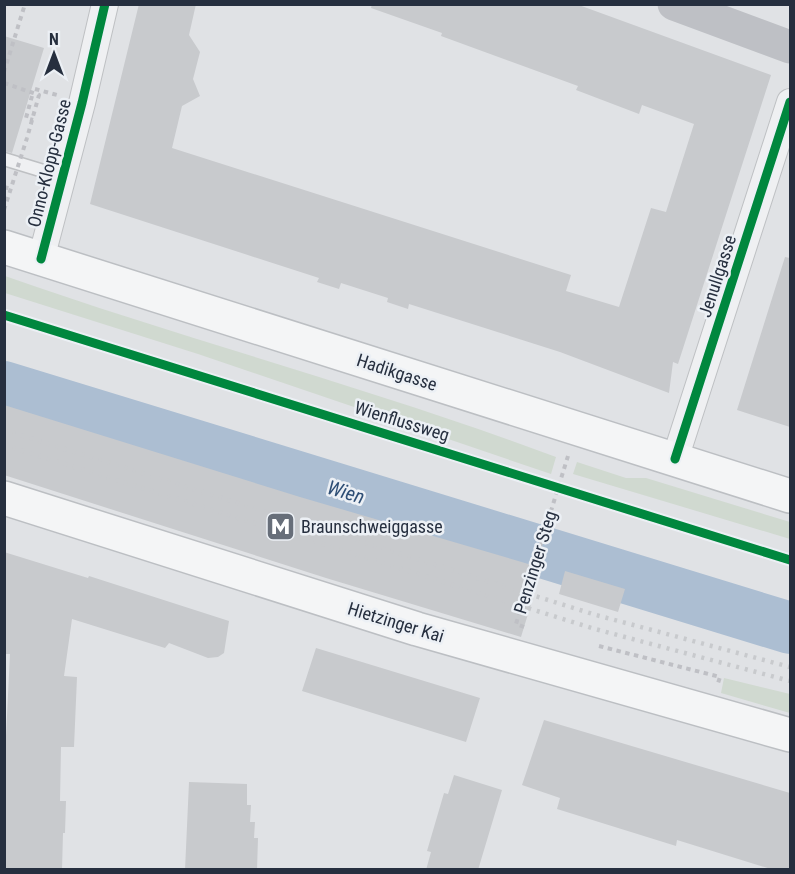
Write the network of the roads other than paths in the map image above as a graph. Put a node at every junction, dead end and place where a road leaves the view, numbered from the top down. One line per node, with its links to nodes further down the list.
1 (105, 4): 6 (street, Onno-Klopp-Gasse)
2 (674, 4): 3 (street)
3 (790, 47)
4 (790, 102): 9 (street, Jenullgasse)
5 (4, 159): 6 (lane)
6 (63, 177): 8 (street, Onno-Klopp-Gasse)
7 (4, 247): 8 (main road, Hadikgasse)
8 (41, 259): 9 (main road, Hadikgasse)
9 (675, 459): 10 (main road, Hadikgasse)
10 (790, 496)
11 (4, 498): 12 (main road, Hietzinger Kai)
12 (790, 735)

